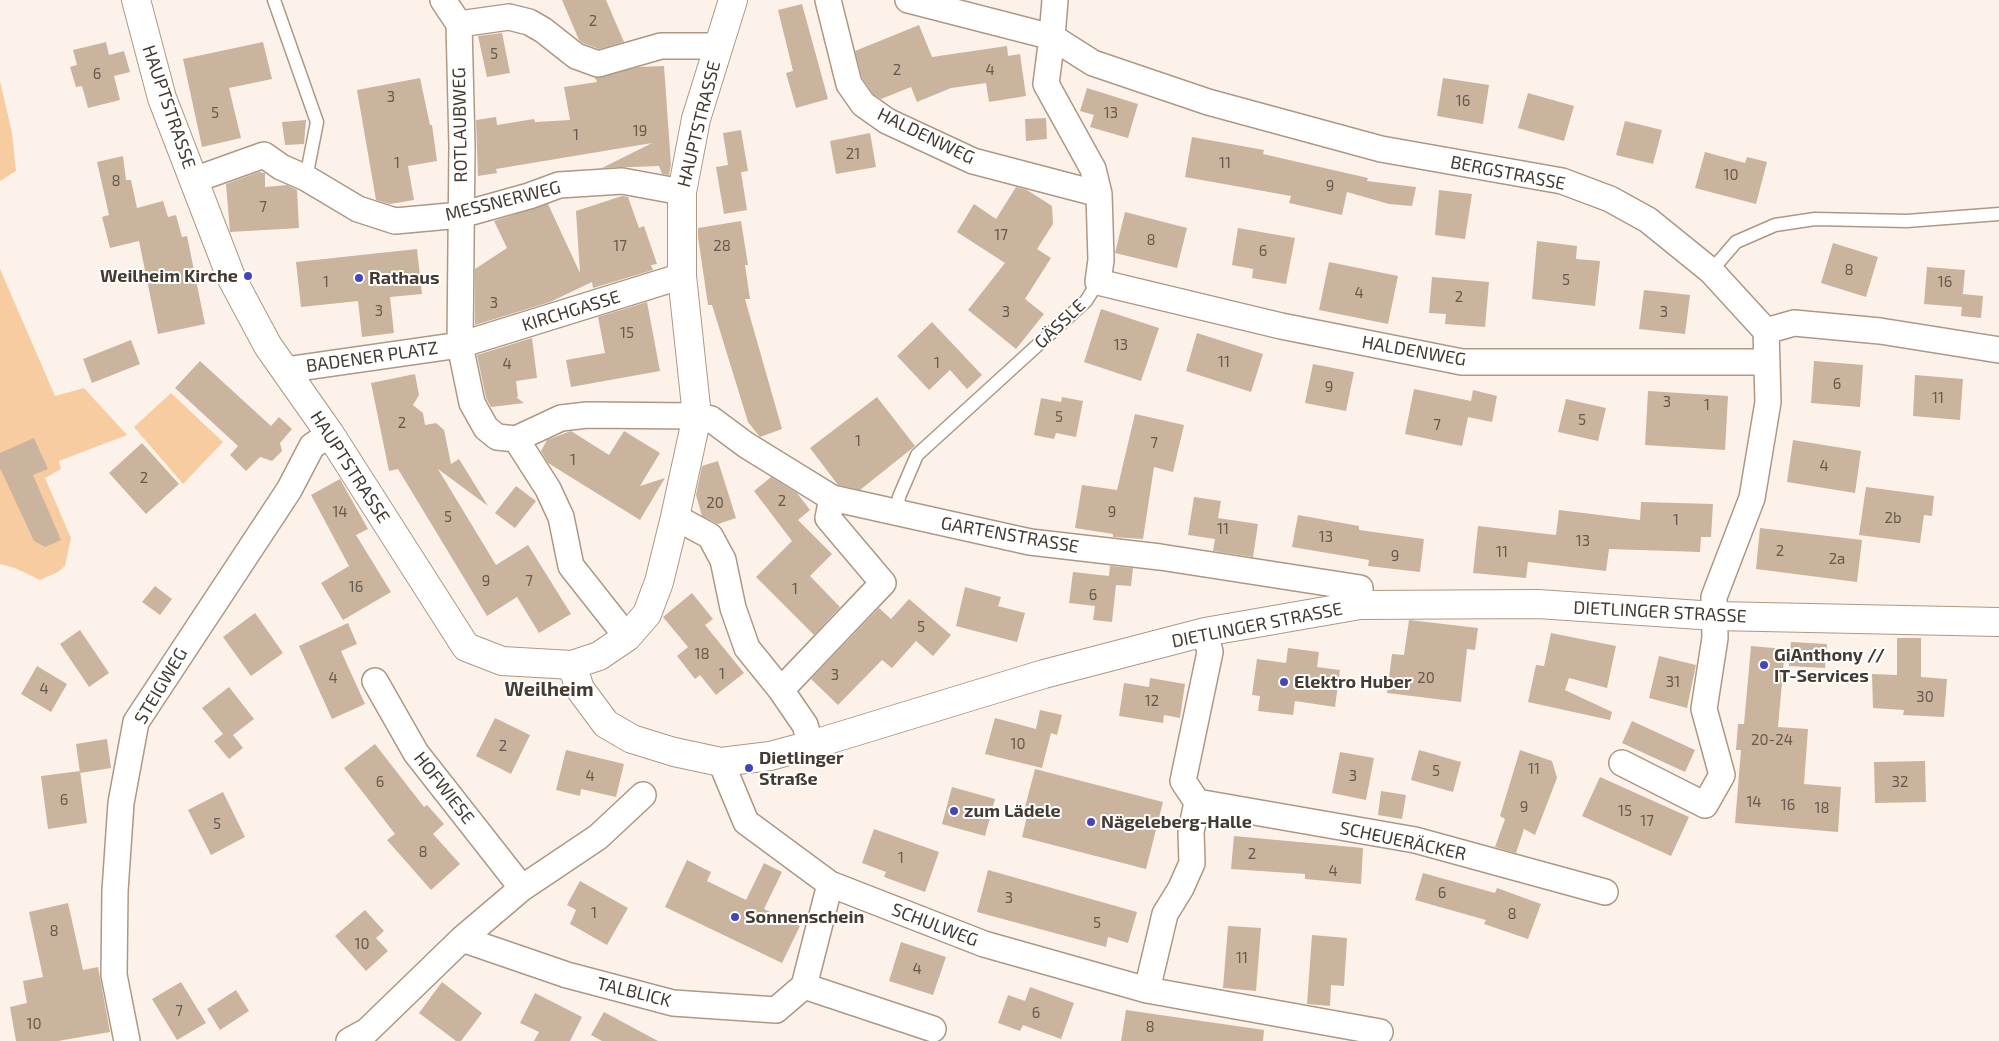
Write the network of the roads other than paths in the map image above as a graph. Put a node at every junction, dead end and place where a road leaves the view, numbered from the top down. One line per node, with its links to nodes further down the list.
1 (136, 0): 12 (street, HAUPTSTRASSE)
2 (274, 0): 11 (lane)
3 (443, 0): 8 (street)
4 (733, 0): 10 (street, HAUPTSTRASSE)
5 (828, 0): 14 (street, HALDENWEG)
6 (908, 0): 9 (street, BERGSTRASSE)
7 (1055, 0): 9 (street)
8 (459, 24): 10 (street); 15 (street, ROTLAUBWEG)
9 (1052, 37): 14 (street, GÄSSLE); 17 (street, BERGSTRASSE)
10 (718, 46): 13 (street, HAUPTSTRASSE)
11 (306, 178): 12 (street, MESSNERWEG); 15 (street, MESSNERWEG)
12 (194, 180): 24 (street, HAUPTSTRASSE)
13 (682, 192): 15 (street, MESSNERWEG); 18 (street, HAUPTSTRASSE)
14 (1099, 194): 19 (street, GÄSSLE)
15 (462, 214): 21 (street, ROTLAUBWEG)
16 (1999, 214): 17 (lane)
17 (1711, 271): 20 (street, BERGSTRASSE)
18 (682, 276): 21 (street, KIRCHGASSE); 25 (street, HAUPTSTRASSE)
19 (1098, 282): 23 (street, HALDENWEG); 29 (lane, GÄSSLE)
20 (1766, 331): 22 (street); 23 (street)
21 (460, 345): 24 (street, BADENER PLATZ); 27 (street, ROTLAUBWEG)
22 (1999, 350)
23 (1767, 362): 32 (street)
24 (285, 370): 26 (street, HAUPTSTRASSE)
25 (697, 416): 27 (street); 28 (street, GARTENSTRASSE); 30 (street, HAUPTSTRASSE)
26 (330, 434): 36 (street, HAUPTSTRASSE); 52 (street, STEIGWEG)
27 (516, 438): 35 (street)
28 (832, 498): 29 (street, GARTENSTRASSE); 38 (street)
29 (897, 513): 31 (street, GARTENSTRASSE)
30 (675, 517): 35 (street, HAUPTSTRASSE); 38 (street)
31 (1360, 605): 32 (street, DIETLINGER STRASSE); 34 (street, DIETLINGER STRASSE)
32 (1715, 616): 33 (street, DIETLINGER STRASSE); 41 (street)
33 (1999, 622)
34 (1205, 632): 39 (street, DIETLINGER STRASSE); 43 (street)
35 (627, 637): 36 (street, HAUPTSTRASSE)
36 (572, 665): 40 (street, DIETLINGER STRASSE)
37 (375, 681): 45 (street, HOFWIESE)
38 (781, 690): 39 (street)
39 (811, 745): 40 (street, DIETLINGER STRASSE)
40 (721, 762): 44 (street, SCHULWEG)
41 (1622, 763)
42 (643, 795): 45 (street)
43 (1198, 802): 46 (street, SCHEUERÄCKER); 49 (street)
44 (830, 884): 48 (street); 49 (street, SCHULWEG)
45 (522, 888): 47 (street)
46 (1605, 892)
47 (462, 938): 48 (street, TALBLICK); 53 (street)
48 (804, 986): 50 (street)
49 (1147, 990): 51 (street, SCHULWEG)
50 (933, 1029)
51 (1380, 1032)
52 (127, 1041)
53 (349, 1041)

